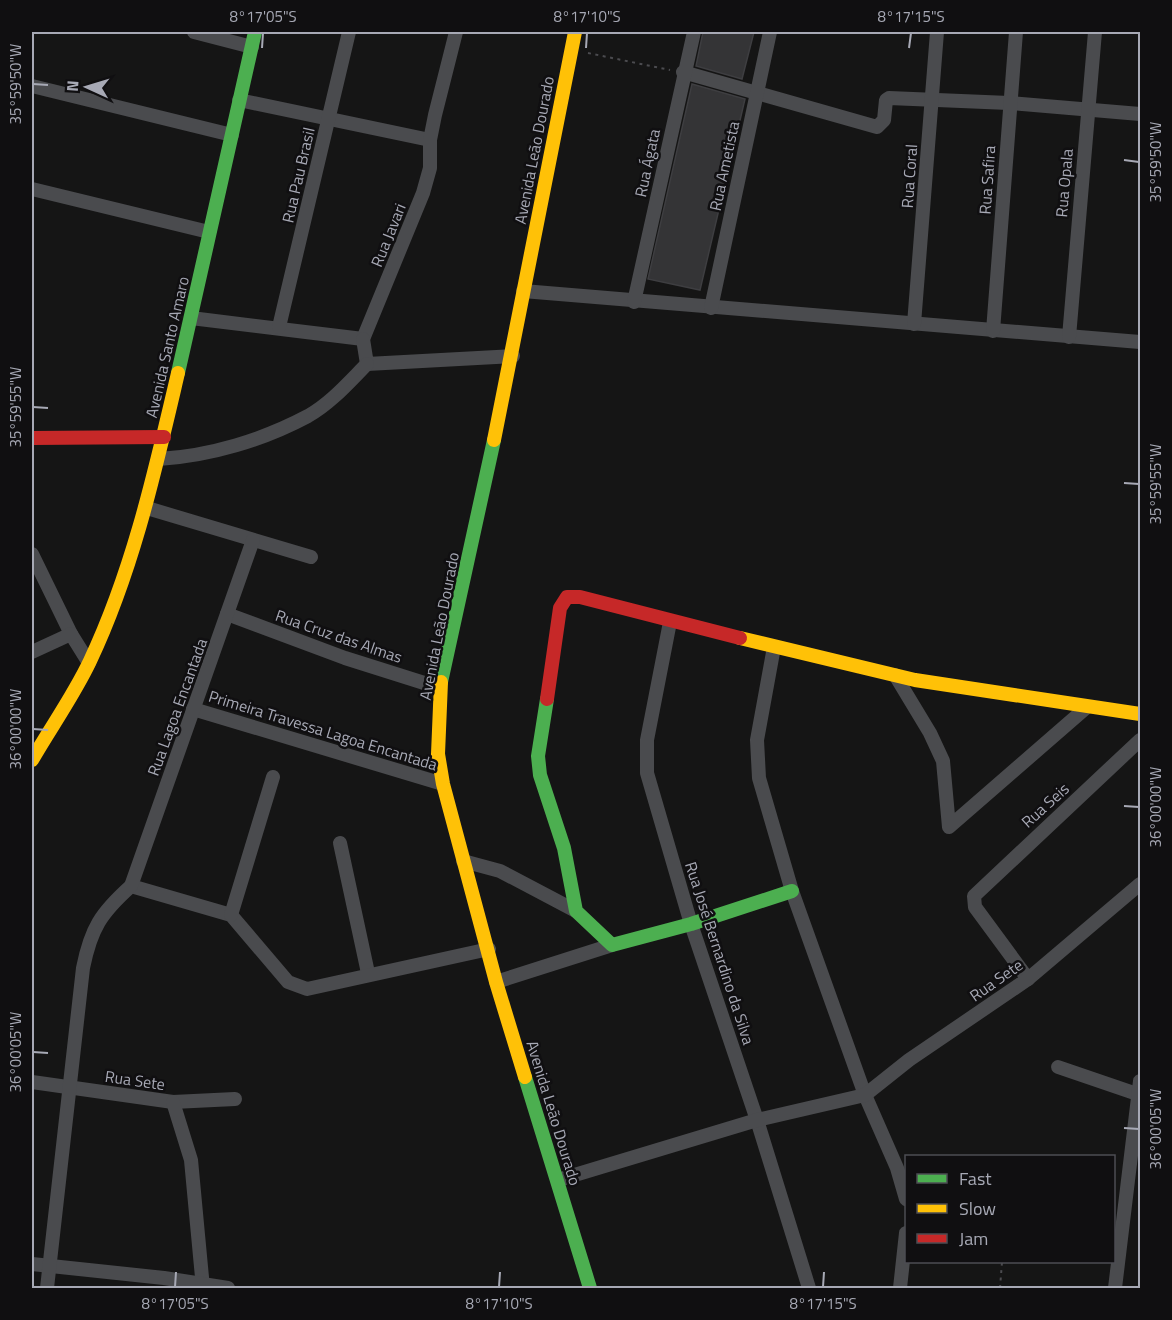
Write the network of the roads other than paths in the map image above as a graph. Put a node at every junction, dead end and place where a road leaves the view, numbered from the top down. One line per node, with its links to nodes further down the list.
1 (194, 32): 11 (street)
2 (255, 32): 11 (street, Avenida Santo Amaro)
3 (349, 32): 20 (street, Rua Pau Brasil)
4 (456, 32): 22 (street, Rua Javari)
5 (574, 32): 25 (street, Avenida Leão Dourado)
6 (693, 32): 12 (street, Rua Ágata)
7 (770, 32): 14 (street, Rua Ametista)
8 (937, 32): 16 (street, Rua Coral)
9 (1016, 32): 17 (street, Rua Safira)
10 (1095, 32): 18 (street, Rua Opala)
11 (252, 47): 15 (street, Avenida Santo Amaro)
12 (682, 72): 14 (street); 26 (street, Rua Ágata)
13 (32, 86): 21 (street)
14 (756, 92): 16 (street); 27 (street, Rua Ametista)
15 (239, 100): 20 (street); 21 (street, Avenida Santo Amaro)
16 (932, 100): 17 (street); 29 (street, Rua Coral)
17 (1009, 103): 18 (street); 31 (street, Rua Safira)
18 (1087, 109): 19 (street); 32 (street, Rua Opala)
19 (1140, 114)
20 (328, 120): 22 (street); 30 (street, Rua Pau Brasil)
21 (232, 135): 24 (street, Avenida Santo Amaro)
22 (430, 140): 33 (street, Rua Javari)
23 (32, 189): 24 (street)
24 (209, 232): 28 (street, Avenida Santo Amaro)
25 (523, 291): 26 (street); 35 (street, Avenida Leão Dourado)
26 (634, 302): 27 (street)
27 (711, 308): 29 (street)
28 (191, 318): 30 (street); 37 (street, Avenida Santo Amaro)
29 (914, 324): 31 (street)
30 (279, 327): 33 (street)
31 (993, 331): 32 (street)
32 (1069, 337): 34 (street)
33 (363, 339): 36 (street)
34 (1140, 342)
35 (513, 356): 36 (street); 51 (street, Avenida Leão Dourado)
36 (367, 364): 39 (street)
37 (164, 436): 38 (street); 39 (street, Avenida Santo Amaro)
38 (32, 438)
39 (159, 459): 40 (street, Avenida Santo Amaro)
40 (147, 508): 41 (street); 49 (street, Avenida Santo Amaro)
41 (253, 540): 43 (street); 44 (street, Rua Lagoa Encantada)
42 (32, 554): 46 (street)
43 (310, 557)
44 (227, 615): 51 (street, Rua Cruz das Almas); 53 (street, Rua Lagoa Encantada)
45 (670, 622): 47 (street); 64 (street); 66 (street, Rua José Bernardino da Silva)
46 (71, 633): 48 (street); 49 (street)
47 (774, 647): 50 (street); 63 (street)
48 (32, 652)
49 (89, 663): 56 (street, Avenida Santo Amaro)
50 (895, 675): 52 (street); 52 (street)
51 (440, 688): 58 (street, Avenida Leão Dourado)
52 (1088, 707): 54 (street)
53 (193, 709): 58 (street, Primeira Travessa Lagoa Encantada); 62 (street, Rua Lagoa Encantada)
54 (1140, 714)
55 (1140, 740): 70 (street, Rua Seis)
56 (32, 760)
57 (273, 777): 65 (street)
58 (442, 783): 60 (street, Avenida Leão Dourado)
59 (340, 843): 69 (street)
60 (463, 861): 64 (street); 68 (street, Avenida Leão Dourado)
61 (1140, 884): 70 (street, Rua Sete)
62 (131, 886): 65 (street); 74 (street)
63 (792, 891): 66 (street); 76 (street)
64 (576, 911): 67 (street)
65 (231, 915): 69 (street)
66 (691, 924): 67 (street); 79 (street, Rua José Bernardino da Silva)
67 (612, 945): 71 (street)
68 (489, 949): 69 (street); 71 (street, Avenida Leão Dourado)
69 (368, 973)
70 (1028, 979): 76 (street, Rua Sete)
71 (496, 982): 80 (street, Avenida Leão Dourado)
72 (1058, 1067): 75 (street)
73 (32, 1082): 74 (street, Rua Sete)
74 (71, 1087): 78 (street, Rua Sete); 84 (street)
75 (1140, 1090): 91 (street)
76 (865, 1095): 79 (street); 81 (street)
77 (235, 1099): 78 (street, Rua Sete)
78 (173, 1102): 85 (street)
79 (757, 1120): 80 (street); 89 (street, Rua José Bernardino da Silva)
80 (558, 1180): 88 (street, Avenida Leão Dourado)
81 (905, 1195)
82 (905, 1242): 90 (street)
83 (32, 1264): 84 (street)
84 (47, 1267): 85 (street); 86 (street)
85 (203, 1287): 87 (street)
86 (47, 1288)
87 (228, 1288)
88 (590, 1288)
89 (809, 1288)
90 (900, 1288)
91 (1114, 1288)

